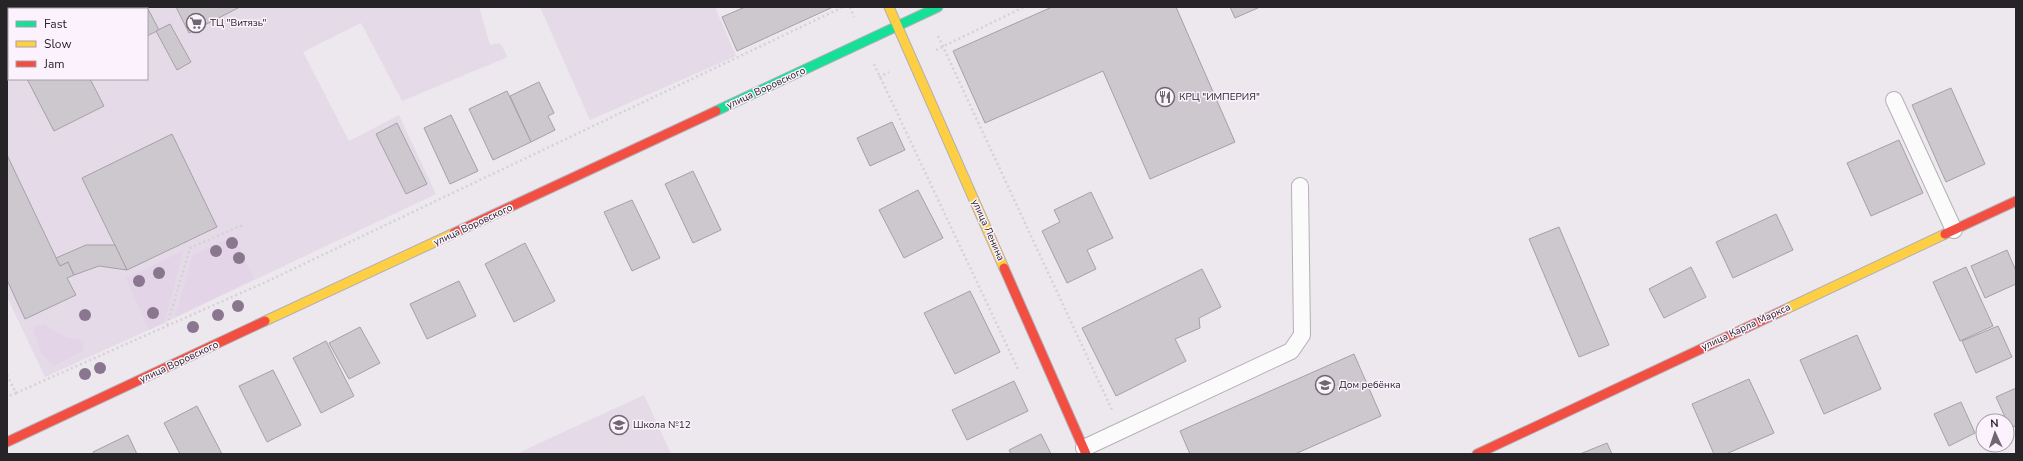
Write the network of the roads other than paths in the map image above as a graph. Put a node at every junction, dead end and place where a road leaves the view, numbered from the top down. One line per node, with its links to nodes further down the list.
1 (889, 7): 3 (street, улица Ленина)
2 (938, 7): 3 (street, улица Воровского)
3 (898, 26): 8 (street, улица Воровского); 9 (street, улица Ленина)
4 (1894, 100): 7 (lane)
5 (1300, 186): 9 (lane)
6 (2016, 201): 7 (street, улица Карла Маркса)
7 (1954, 230): 10 (street, улица Карла Маркса)
8 (7, 442)
9 (1085, 451)
10 (1476, 454)

